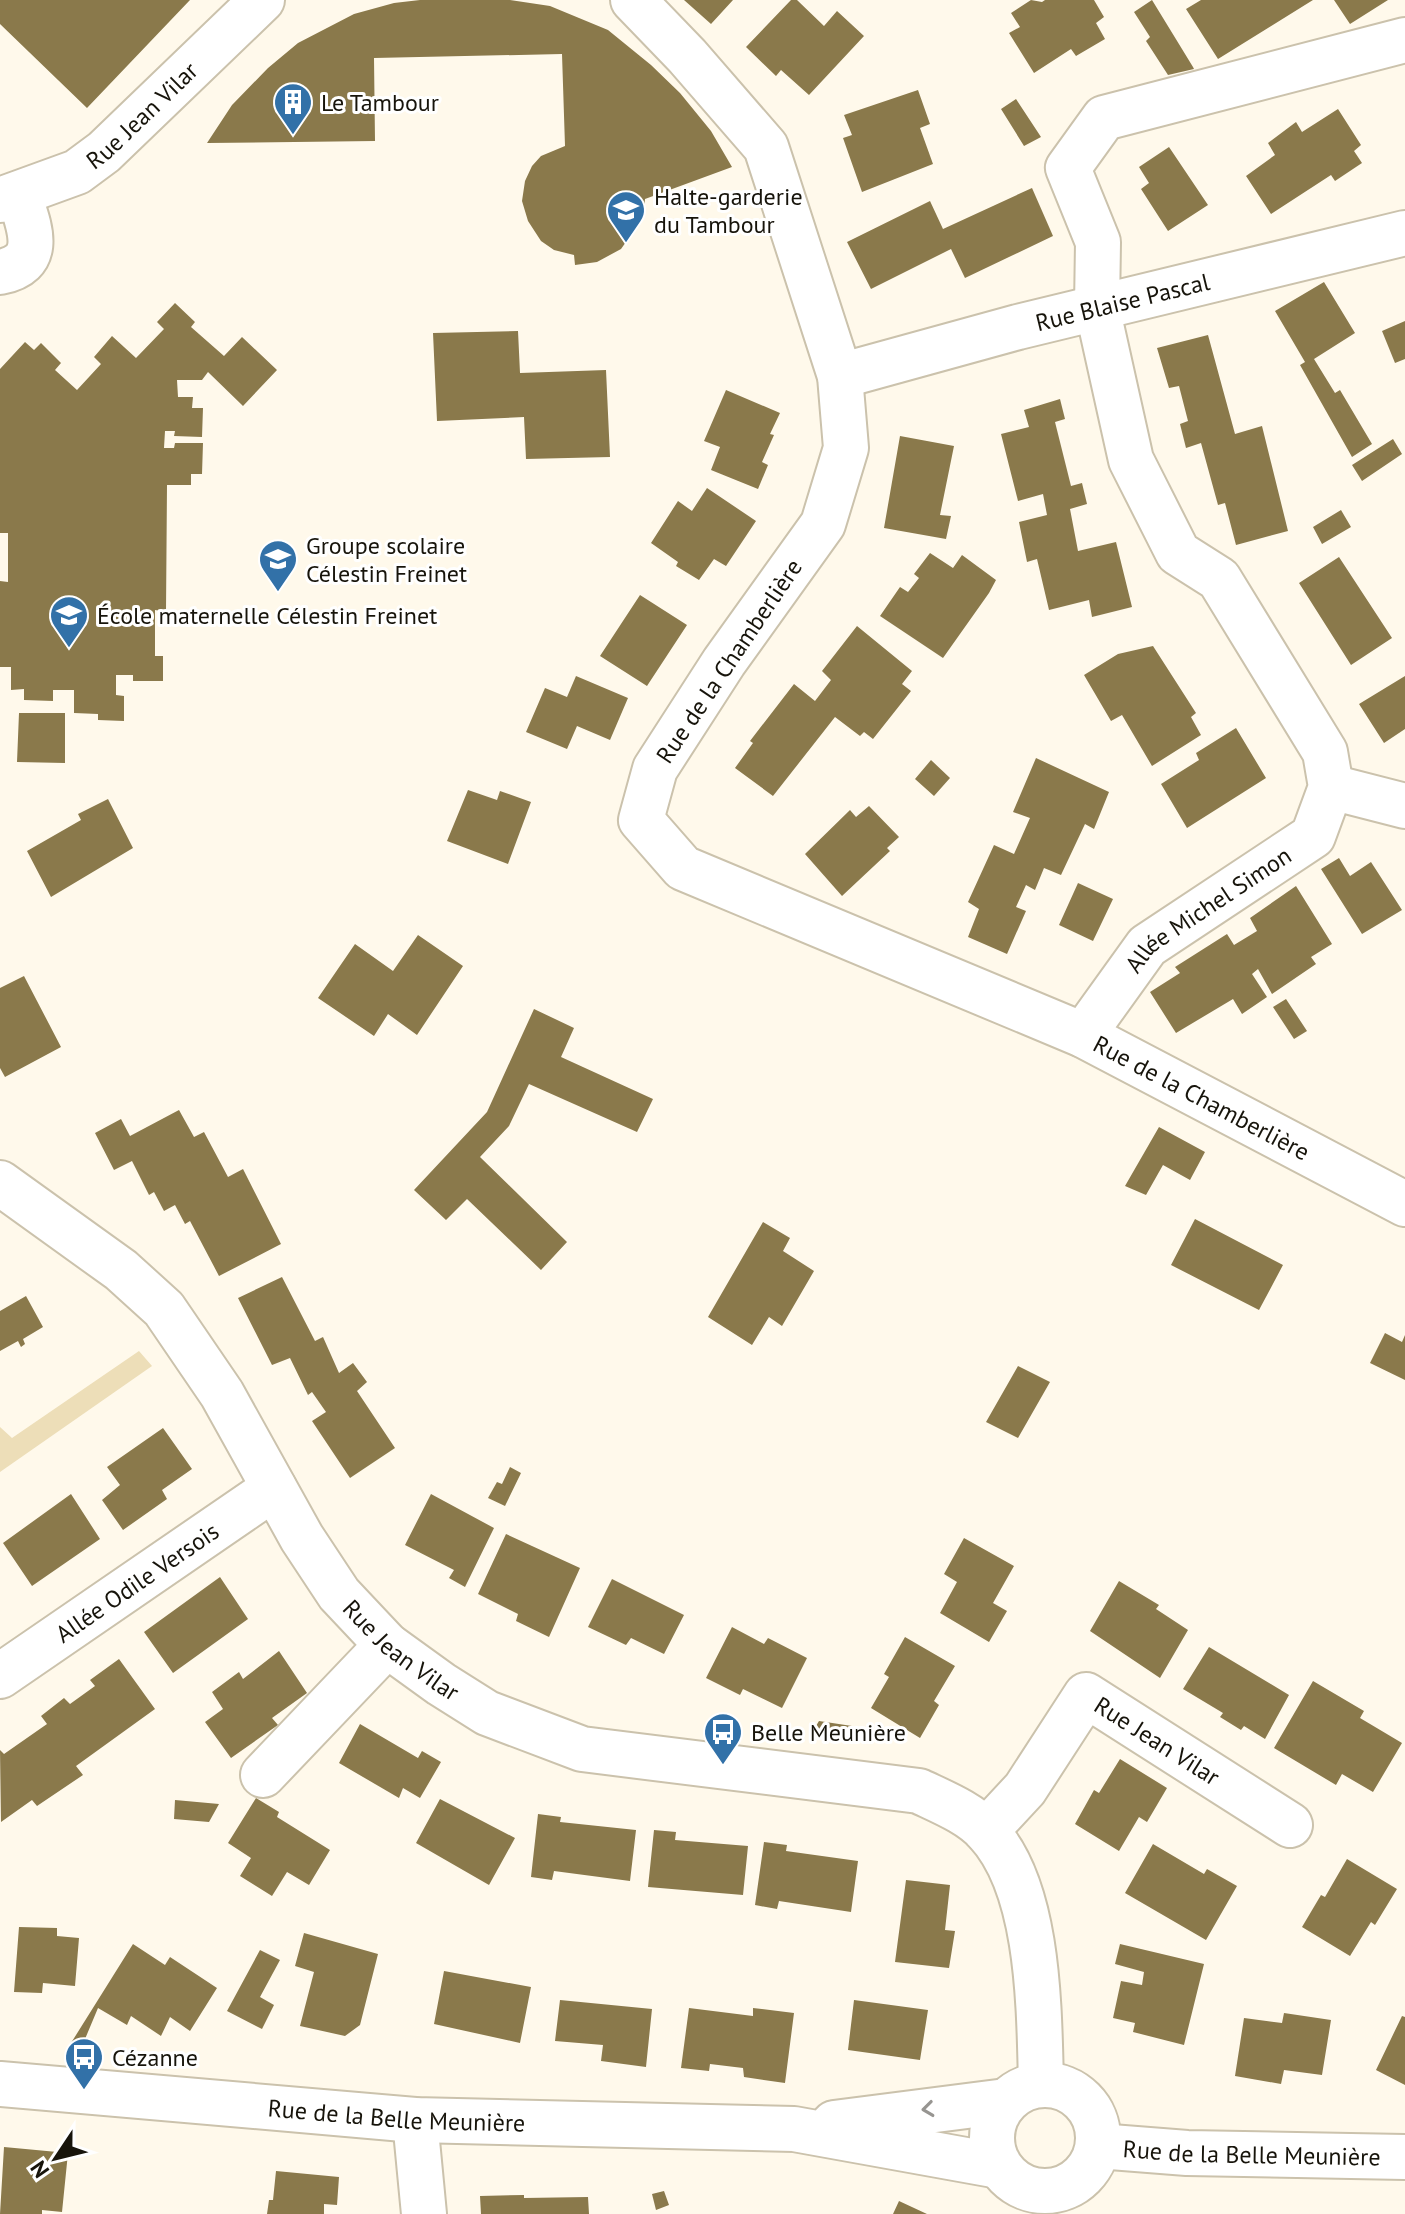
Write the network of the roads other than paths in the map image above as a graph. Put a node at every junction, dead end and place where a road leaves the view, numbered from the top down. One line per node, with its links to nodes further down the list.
1 (262, 0): 4 (street, Rue Jean Vilar)
2 (633, 0): 8 (street, Rue de la Chamberlière)
3 (1405, 40): 7 (street)
4 (9, 198): 6 (street)
5 (1405, 233): 7 (street, Rue Blaise Pascal)
6 (0, 272)
7 (1097, 307): 8 (street, Rue Blaise Pascal); 9 (street)
8 (840, 376): 11 (street, Rue de la Chamberlière)
9 (1331, 787): 10 (street); 11 (street, Allée Michel Simon)
10 (1405, 806)
11 (1083, 1035): 13 (street, Rue de la Chamberlière)
12 (0, 1183): 14 (street, Rue Jean Vilar)
13 (1405, 1204)
14 (274, 1488): 15 (street, Rue Jean Vilar); 16 (street, Allée Odile Versois)
15 (387, 1645): 17 (street); 19 (street, Rue Jean Vilar)
16 (0, 1676)
17 (263, 1775)
18 (1290, 1825): 19 (street, Rue Jean Vilar)
19 (986, 1831): 21 (street, Rue Jean Vilar)
20 (0, 2084): 22 (street, Rue de la Belle Meunière)
21 (1023, 2092): 23 (street, Rue de la Belle Meunière, one-way to 23); 24 (street); 26 (street)
22 (415, 2120): 23 (street, Rue de la Belle Meunière); 28 (street)
23 (794, 2129): 26 (street, Rue de la Belle Meunière)
24 (1098, 2146): 25 (street, Rue de la Belle Meunière); 27 (street)
25 (1405, 2157)
26 (999, 2166): 27 (street)
27 (1065, 2202)
28 (424, 2214)

